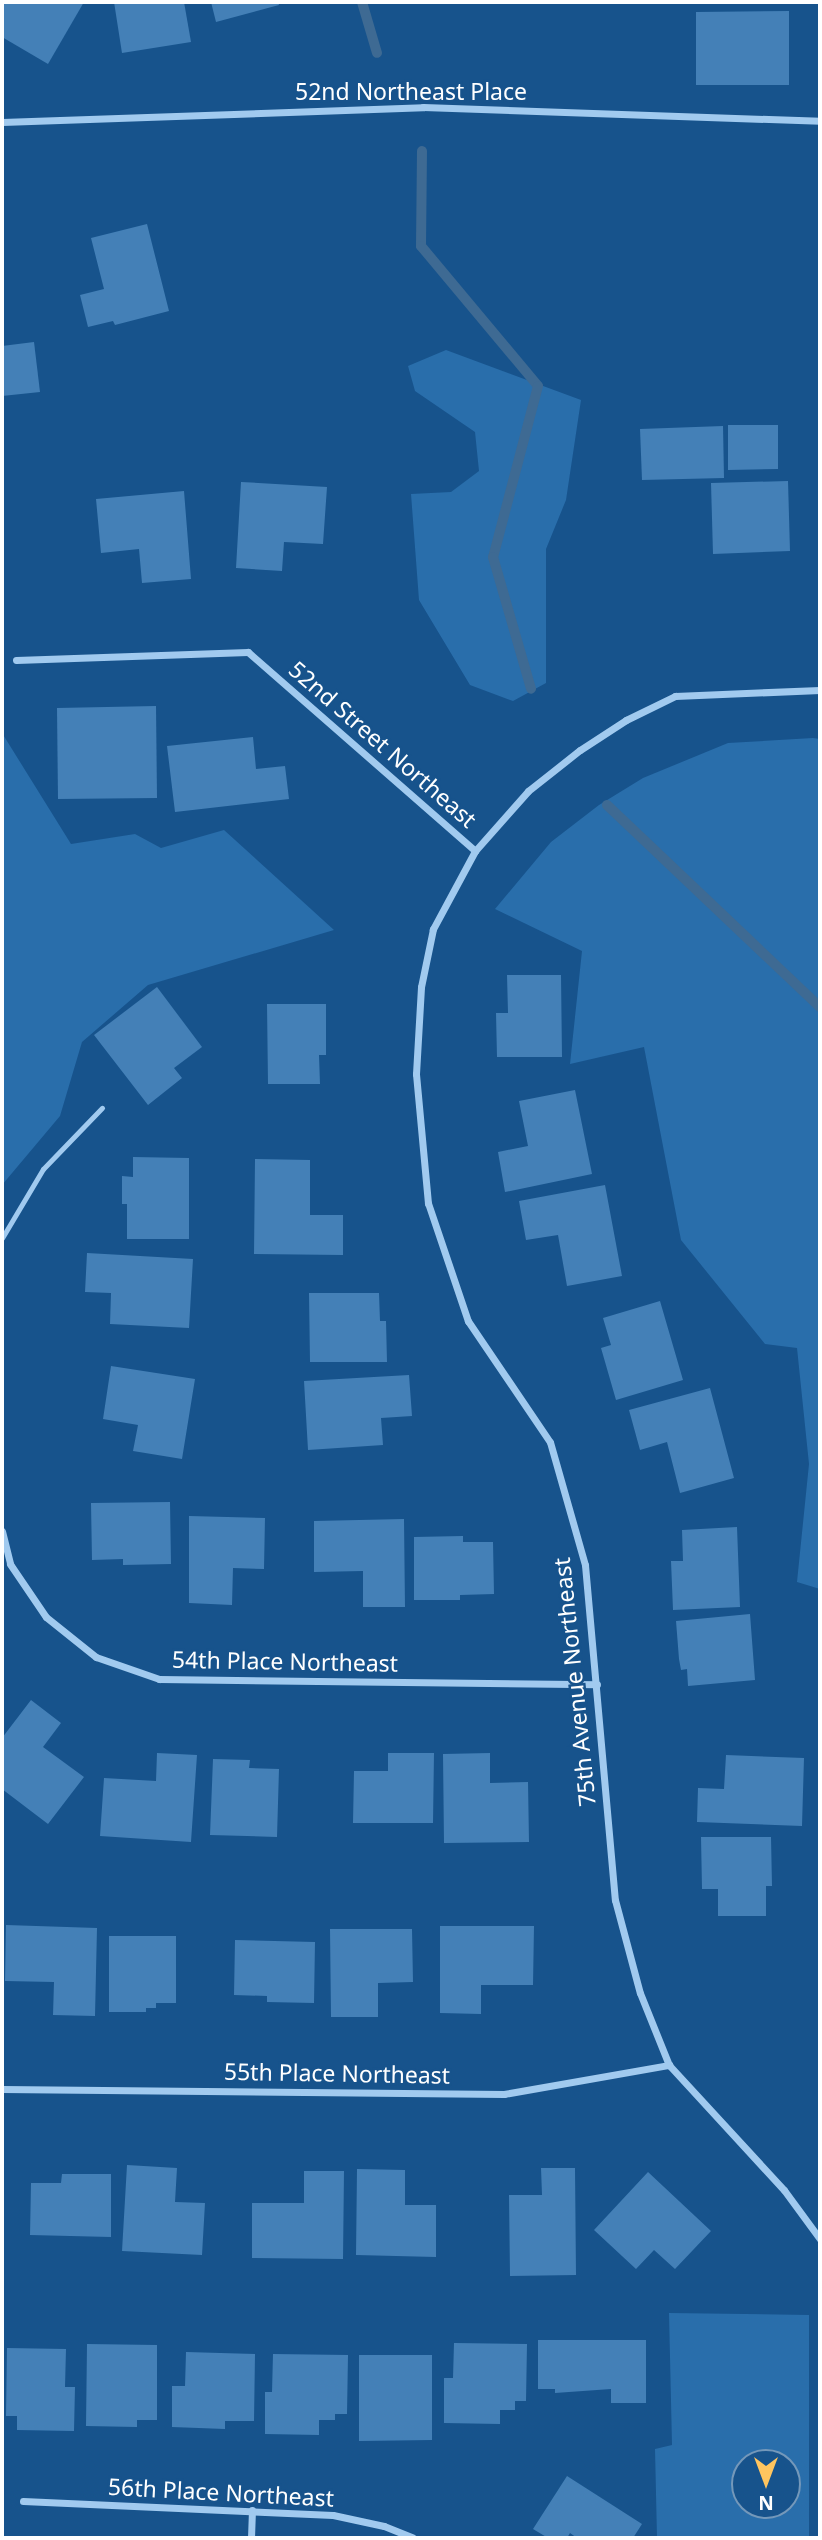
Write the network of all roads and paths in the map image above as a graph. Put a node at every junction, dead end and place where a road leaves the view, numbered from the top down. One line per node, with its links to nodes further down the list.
1 (820, 121): 2 (street, 52nd Northeast Place)
2 (2, 122)
3 (16, 660): 5 (street, 52nd Street Northeast)
4 (820, 690): 5 (street, 52nd Street Northeast)
5 (475, 850): 9 (street, 75th Avenue Northeast)
6 (102, 1108): 7 (lane)
7 (2, 1238)
8 (2, 1531): 9 (street, 54th Place Northeast)
9 (597, 1684): 10 (street, 75th Avenue Northeast)
10 (669, 2065): 11 (street, 55th Place Northeast); 12 (street, 75th Avenue Northeast)
11 (2, 2089)
12 (820, 2239)
13 (23, 2501): 14 (street, 56th Place Northeast)
14 (252, 2510): 15 (street); 16 (street, 56th Place Northeast)
15 (251, 2538)
16 (413, 2538)

